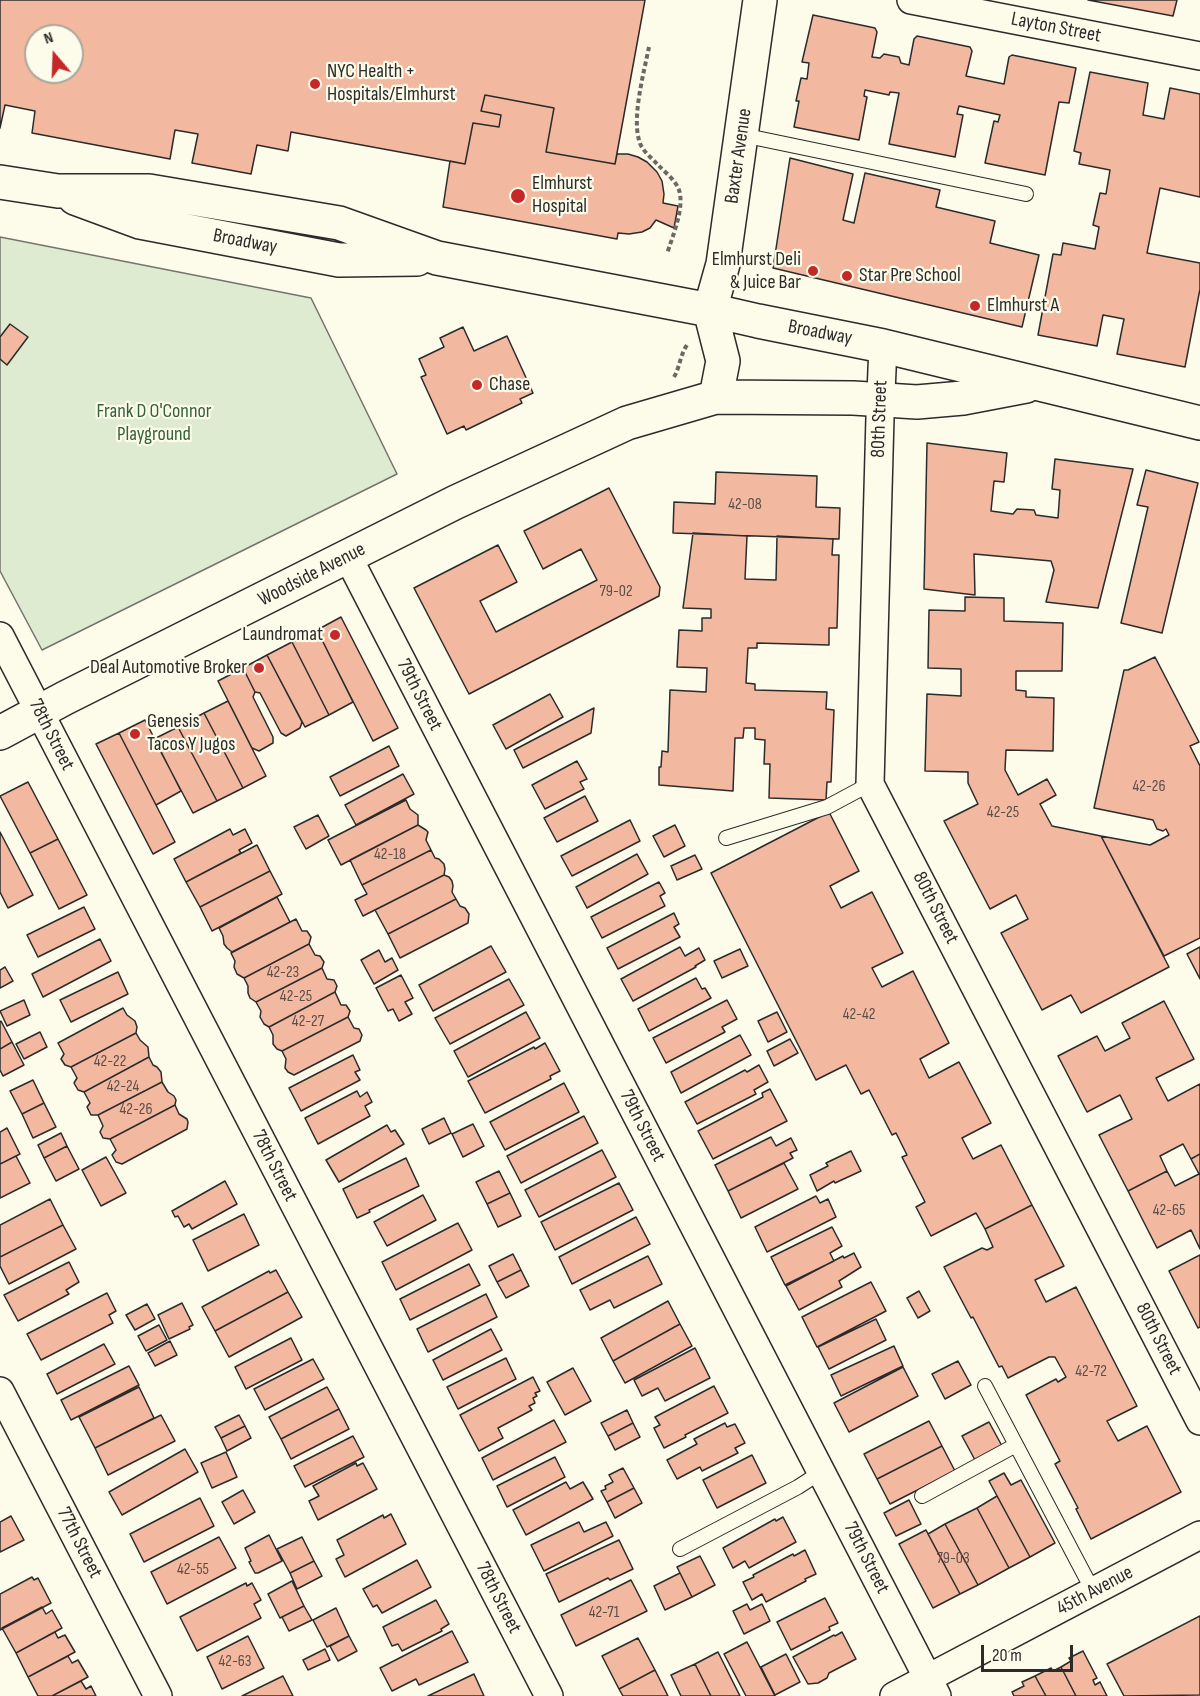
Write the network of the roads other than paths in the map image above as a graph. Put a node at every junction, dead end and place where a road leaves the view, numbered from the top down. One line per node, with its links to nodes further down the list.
1 (760, 0): 4 (street, Baxter Avenue)
2 (911, 0): 3 (street, Layton Street)
3 (1200, 56)
4 (742, 135): 6 (lane); 7 (street, Baxter Avenue)
5 (0, 182): 7 (street, Broadway)
6 (1026, 194)
7 (711, 310): 8 (street, Broadway); 10 (street)
8 (883, 346): 9 (street, Broadway); 11 (street, 80th Street)
9 (1037, 384): 11 (street, Woodside Avenue); 12 (street, Broadway)
10 (716, 398): 11 (street, Woodside Avenue); 13 (street, Woodside Avenue)
11 (880, 399): 17 (street, 80th Street)
12 (1200, 423)
13 (348, 557): 15 (street, Woodside Avenue); 23 (street, 79th Street)
14 (0, 636): 15 (street, 78th Street)
15 (39, 711): 16 (street, Woodside Avenue); 30 (street, 78th Street)
16 (0, 733)
17 (870, 784): 18 (lane); 21 (street, 80th Street)
18 (726, 838)
19 (985, 1386): 22 (lane)
20 (0, 1391): 29 (street, 77th Street)
21 (1200, 1421)
22 (1016, 1445): 24 (lane); 27 (lane)
23 (822, 1472): 26 (lane); 28 (street, 79th Street)
24 (922, 1496)
25 (1200, 1535): 27 (street, 45th Avenue)
26 (680, 1549)
27 (1093, 1592): 28 (street, 45th Avenue)
28 (933, 1687): 31 (street, 45th Avenue)
29 (158, 1696)
30 (549, 1696)
31 (894, 1696)

